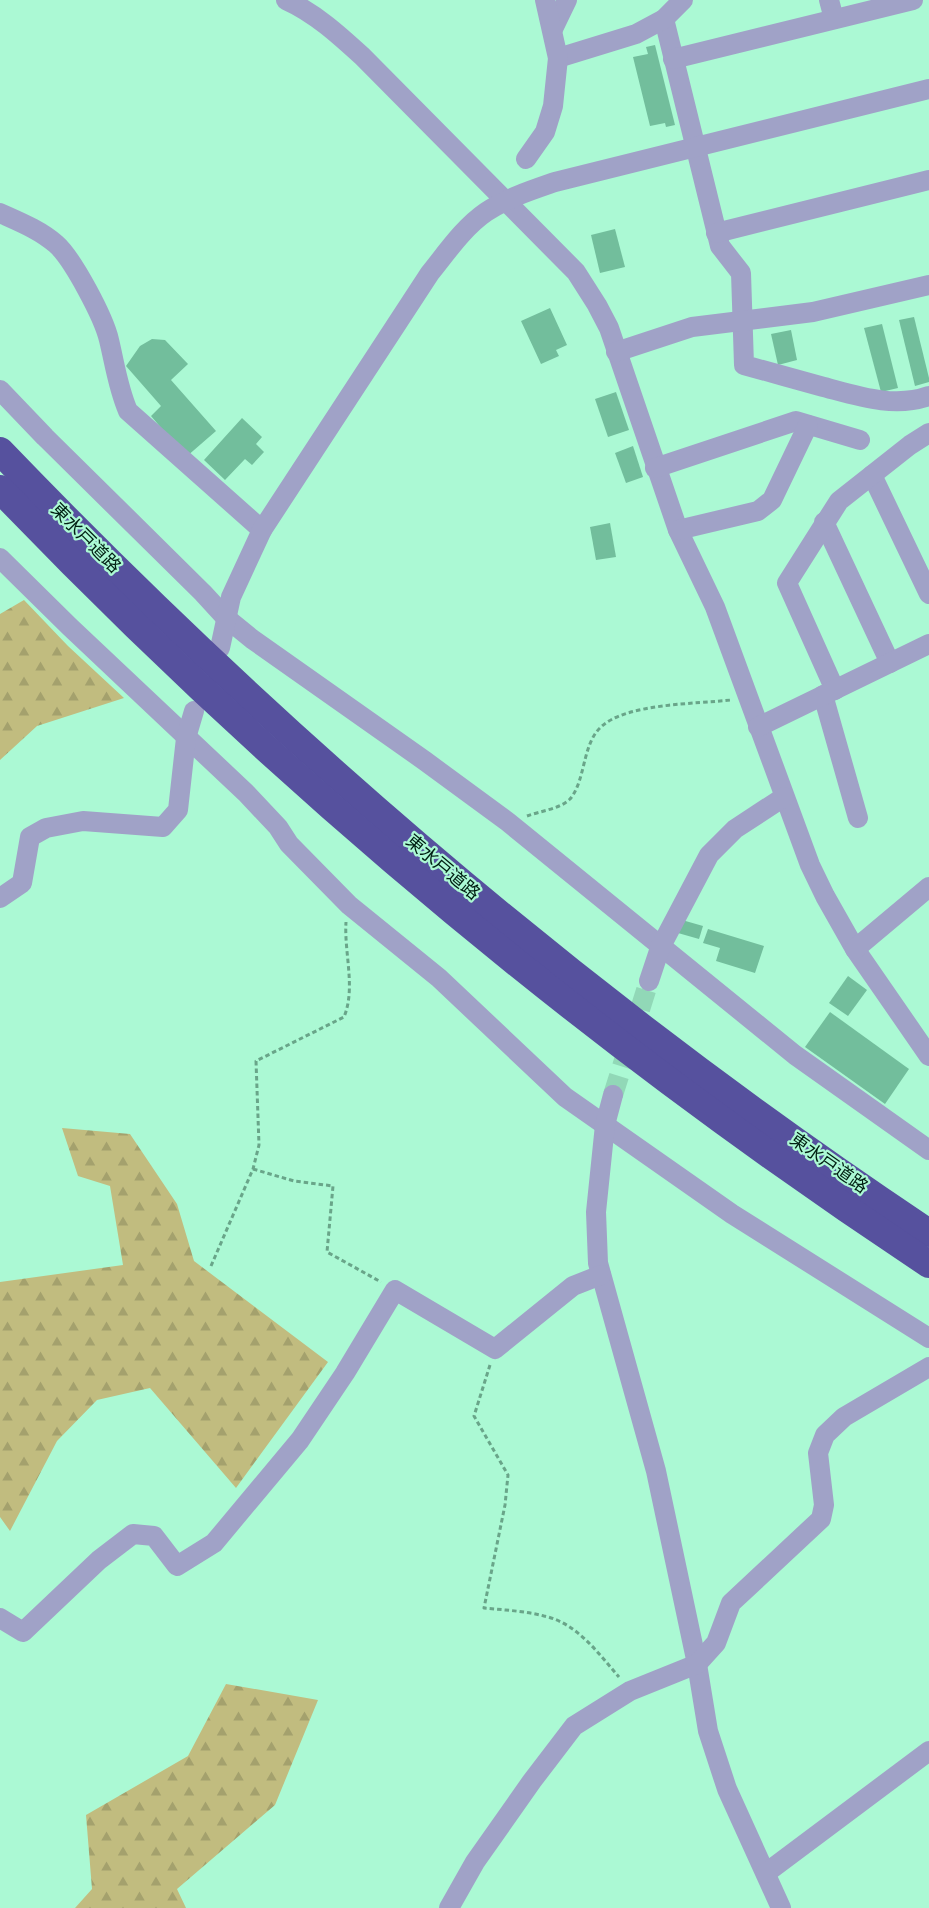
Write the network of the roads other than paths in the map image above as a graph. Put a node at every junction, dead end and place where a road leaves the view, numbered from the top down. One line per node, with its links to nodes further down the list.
1 (286, 0): 16 (street)
2 (545, 0): 9 (street)
3 (567, 0): 9 (street)
4 (683, 0): 7 (street)
5 (828, 0): 8 (street)
6 (913, 0): 8 (street)
7 (664, 19): 10 (street); 11 (street)
8 (834, 20): 11 (street)
9 (553, 29): 10 (street)
10 (558, 58): 14 (street)
11 (673, 59): 13 (street)
12 (929, 89): 13 (street)
13 (694, 146): 16 (street); 18 (street)
14 (526, 159)
15 (929, 180): 18 (street)
16 (506, 201): 21 (street); 32 (street)
17 (0, 213): 32 (street)
18 (717, 233): 20 (street)
19 (928, 289): 20 (street)
20 (742, 321): 21 (street); 23 (street)
21 (616, 352): 28 (street)
22 (0, 390): 36 (street)
23 (929, 396)
24 (808, 425): 26 (street); 28 (street); 33 (street)
25 (928, 437): 29 (street)
26 (860, 440)
27 (0, 451): 55 (highway, 東水戸道路)
28 (655, 468): 33 (street)
29 (872, 475): 31 (street); 35 (street)
30 (0, 489): 56 (highway, 東水戸道路)
31 (824, 522): 39 (street); 40 (street)
32 (262, 530): 36 (street)
33 (678, 530): 42 (street)
34 (0, 558): 43 (street)
35 (929, 594)
36 (225, 617): 38 (street); 48 (street)
37 (929, 644): 39 (street)
38 (220, 648)
39 (890, 663): 40 (street)
40 (829, 692): 42 (street); 45 (street)
41 (194, 711): 43 (street)
42 (758, 727): 44 (street)
43 (186, 738): 47 (street); 53 (street)
44 (784, 797): 48 (street); 49 (street)
45 (858, 818)
46 (929, 887): 49 (street)
47 (0, 898)
48 (660, 948): 50 (street); 54 (street)
49 (855, 949): 51 (street)
50 (649, 981)
51 (927, 1047)
52 (613, 1095): 53 (street)
53 (605, 1125): 57 (street); 58 (street)
54 (929, 1150)
55 (929, 1233)
56 (929, 1264)
57 (601, 1275): 60 (street); 61 (street)
58 (929, 1338)
59 (929, 1367): 61 (street)
60 (0, 1618)
61 (697, 1664): 63 (street); 65 (street)
62 (929, 1751): 63 (street)
63 (766, 1873): 64 (street)
64 (778, 1906)
65 (449, 1908)

